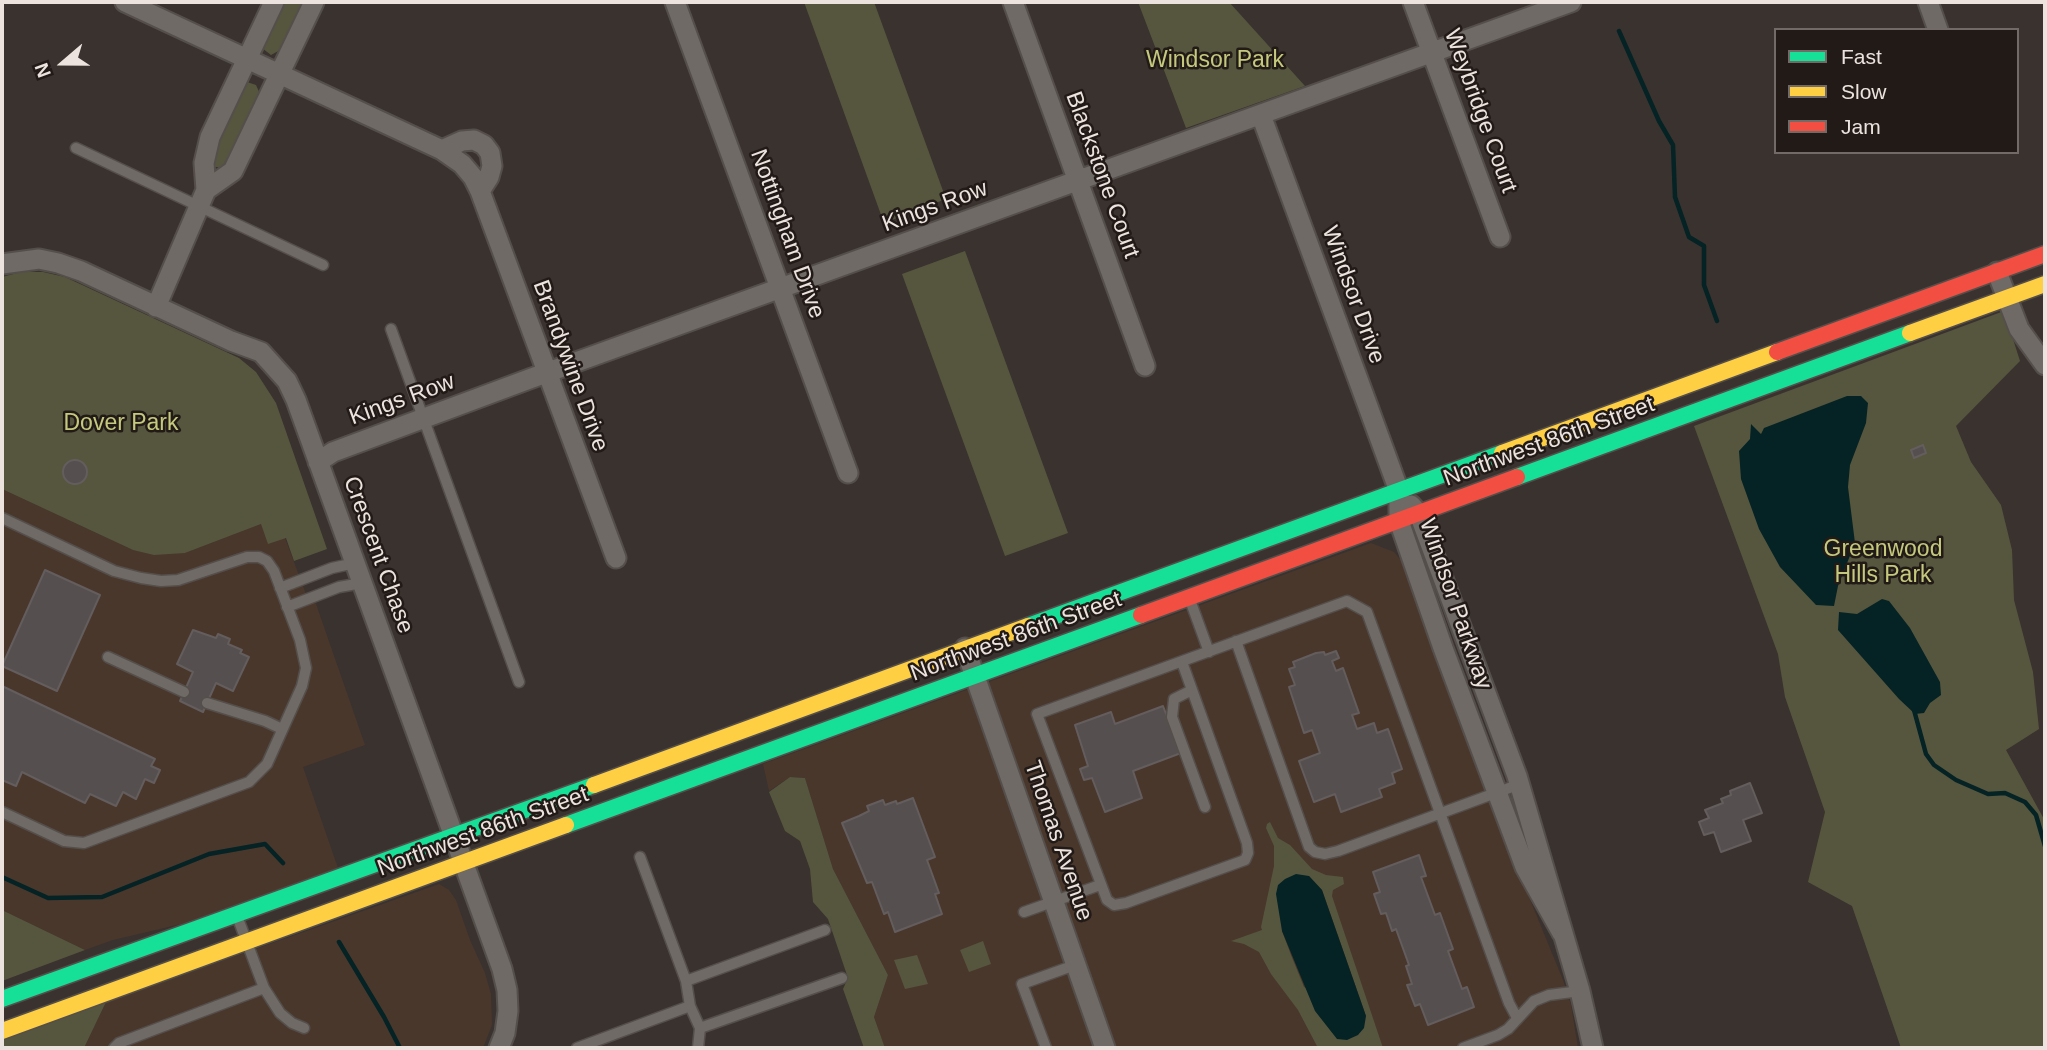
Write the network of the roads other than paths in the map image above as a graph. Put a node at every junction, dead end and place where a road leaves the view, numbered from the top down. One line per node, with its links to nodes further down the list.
1 (125, 2): 11 (street, Brandywine Drive)
2 (274, 2): 11 (street)
3 (314, 2): 12 (street)
4 (1013, 2): 16 (street, Blackstone Court)
5 (1413, 2): 10 (street, Weybridge Court)
6 (1571, 2): 10 (street, Kings Row)
7 (1928, 2): 9 (street)
8 (680, 5): 25 (street, Nottingham Drive)
9 (1937, 28)
10 (1433, 52): 13 (street, Kings Row); 19 (street, Weybridge Court)
11 (247, 59): 12 (street, Brandywine Drive); 18 (street)
12 (280, 75): 15 (street, Brandywine Drive); 18 (street)
13 (1261, 116): 16 (street, Kings Row); 35 (street, Windsor Drive)
14 (76, 148): 18 (lane)
15 (442, 150): 17 (street, Brandywine Drive); 17 (street)
16 (1078, 181): 25 (street, Kings Row); 30 (street, Blackstone Court)
17 (480, 191): 31 (street, Brandywine Drive)
18 (203, 198): 22 (lane); 27 (street)
19 (1500, 237)
20 (2045, 254): 23 (main road, Northwest 86th Street)
21 (2, 264): 27 (street, Crescent Chase)
22 (323, 265)
23 (1997, 272): 26 (street); 35 (main road, Northwest 86th Street)
24 (2045, 284): 26 (main road, Northwest 86th Street)
25 (781, 289): 31 (street, Kings Row); 34 (street, Nottingham Drive)
26 (2007, 298): 29 (street); 36 (main road, Northwest 86th Street)
27 (156, 307): 33 (street, Crescent Chase)
28 (391, 330): 32 (lane)
29 (2045, 365)
30 (1145, 366)
31 (546, 373): 32 (street, Kings Row); 39 (street, Brandywine Drive)
32 (422, 419): 33 (street, Kings Row); 51 (lane)
33 (318, 462): 40 (street, Crescent Chase)
34 (848, 473)
35 (1399, 491): 36 (street, Windsor Parkway); 38 (street, Windsor Parkway); 46 (main road, Northwest 86th Street)
36 (1419, 514): 38 (main road, Northwest 86th Street); 56 (street, Windsor Parkway)
37 (2, 518): 42 (lane)
38 (1399, 522): 43 (main road, Northwest 86th Street); 57 (street, Windsor Parkway)
39 (616, 558)
40 (355, 564): 41 (street, Crescent Chase); 42 (lane)
41 (362, 583): 44 (lane); 61 (street, Crescent Chase)
42 (280, 588): 44 (lane)
43 (1189, 598): 47 (lane); 50 (main road, Northwest 86th Street)
44 (287, 607): 55 (lane)
45 (1236, 641): 47 (lane); 60 (lane); 60 (lane)
46 (965, 649): 50 (street, Thomas Avenue); 61 (main road, Northwest 86th Street)
47 (1209, 652): 49 (lane)
48 (108, 657): 53 (lane)
49 (1182, 662): 52 (lane); 64 (lane)
50 (975, 676): 63 (main road, Northwest 86th Street); 65 (street, Thomas Avenue)
51 (519, 682)
52 (1192, 690): 58 (lane); 64 (lane)
53 (184, 692)
54 (207, 703): 55 (lane)
55 (282, 729): 59 (lane)
56 (1520, 784): 57 (lane); 69 (street, Windsor Parkway)
57 (1496, 791): 60 (lane); 69 (street, Windsor Parkway)
58 (1205, 807)
59 (2, 812)
60 (1440, 813): 78 (lane)
61 (454, 836): 63 (street, Crescent Chase); 67 (main road, Northwest 86th Street)
62 (640, 857): 73 (lane)
63 (464, 863): 70 (main road, Northwest 86th Street); 83 (street, Crescent Chase)
64 (1100, 885): 65 (lane)
65 (1052, 902): 66 (lane); 71 (street, Thomas Avenue)
66 (1024, 912)
67 (237, 915): 70 (lane); 76 (main road, Northwest 86th Street)
68 (824, 930): 73 (lane)
69 (1562, 933): 75 (street, Windsor Parkway)
70 (247, 941): 74 (lane); 81 (main road, Northwest 86th Street)
71 (1075, 965): 86 (lane); 87 (street, Thomas Avenue)
72 (842, 978): 80 (lane)
73 (686, 981): 77 (lane)
74 (264, 988): 79 (lane); 82 (lane)
75 (1580, 991): 78 (lane); 89 (street, Windsor Parkway)
76 (2, 999)
77 (690, 1006): 80 (lane); 84 (lane)
78 (1517, 1018): 88 (lane)
79 (304, 1028)
80 (700, 1028): 85 (lane)
81 (2, 1031)
82 (114, 1048)
83 (499, 1048)
84 (577, 1048)
85 (698, 1048)
86 (1046, 1048)
87 (1105, 1048)
88 (1463, 1048)
89 (1593, 1048)

